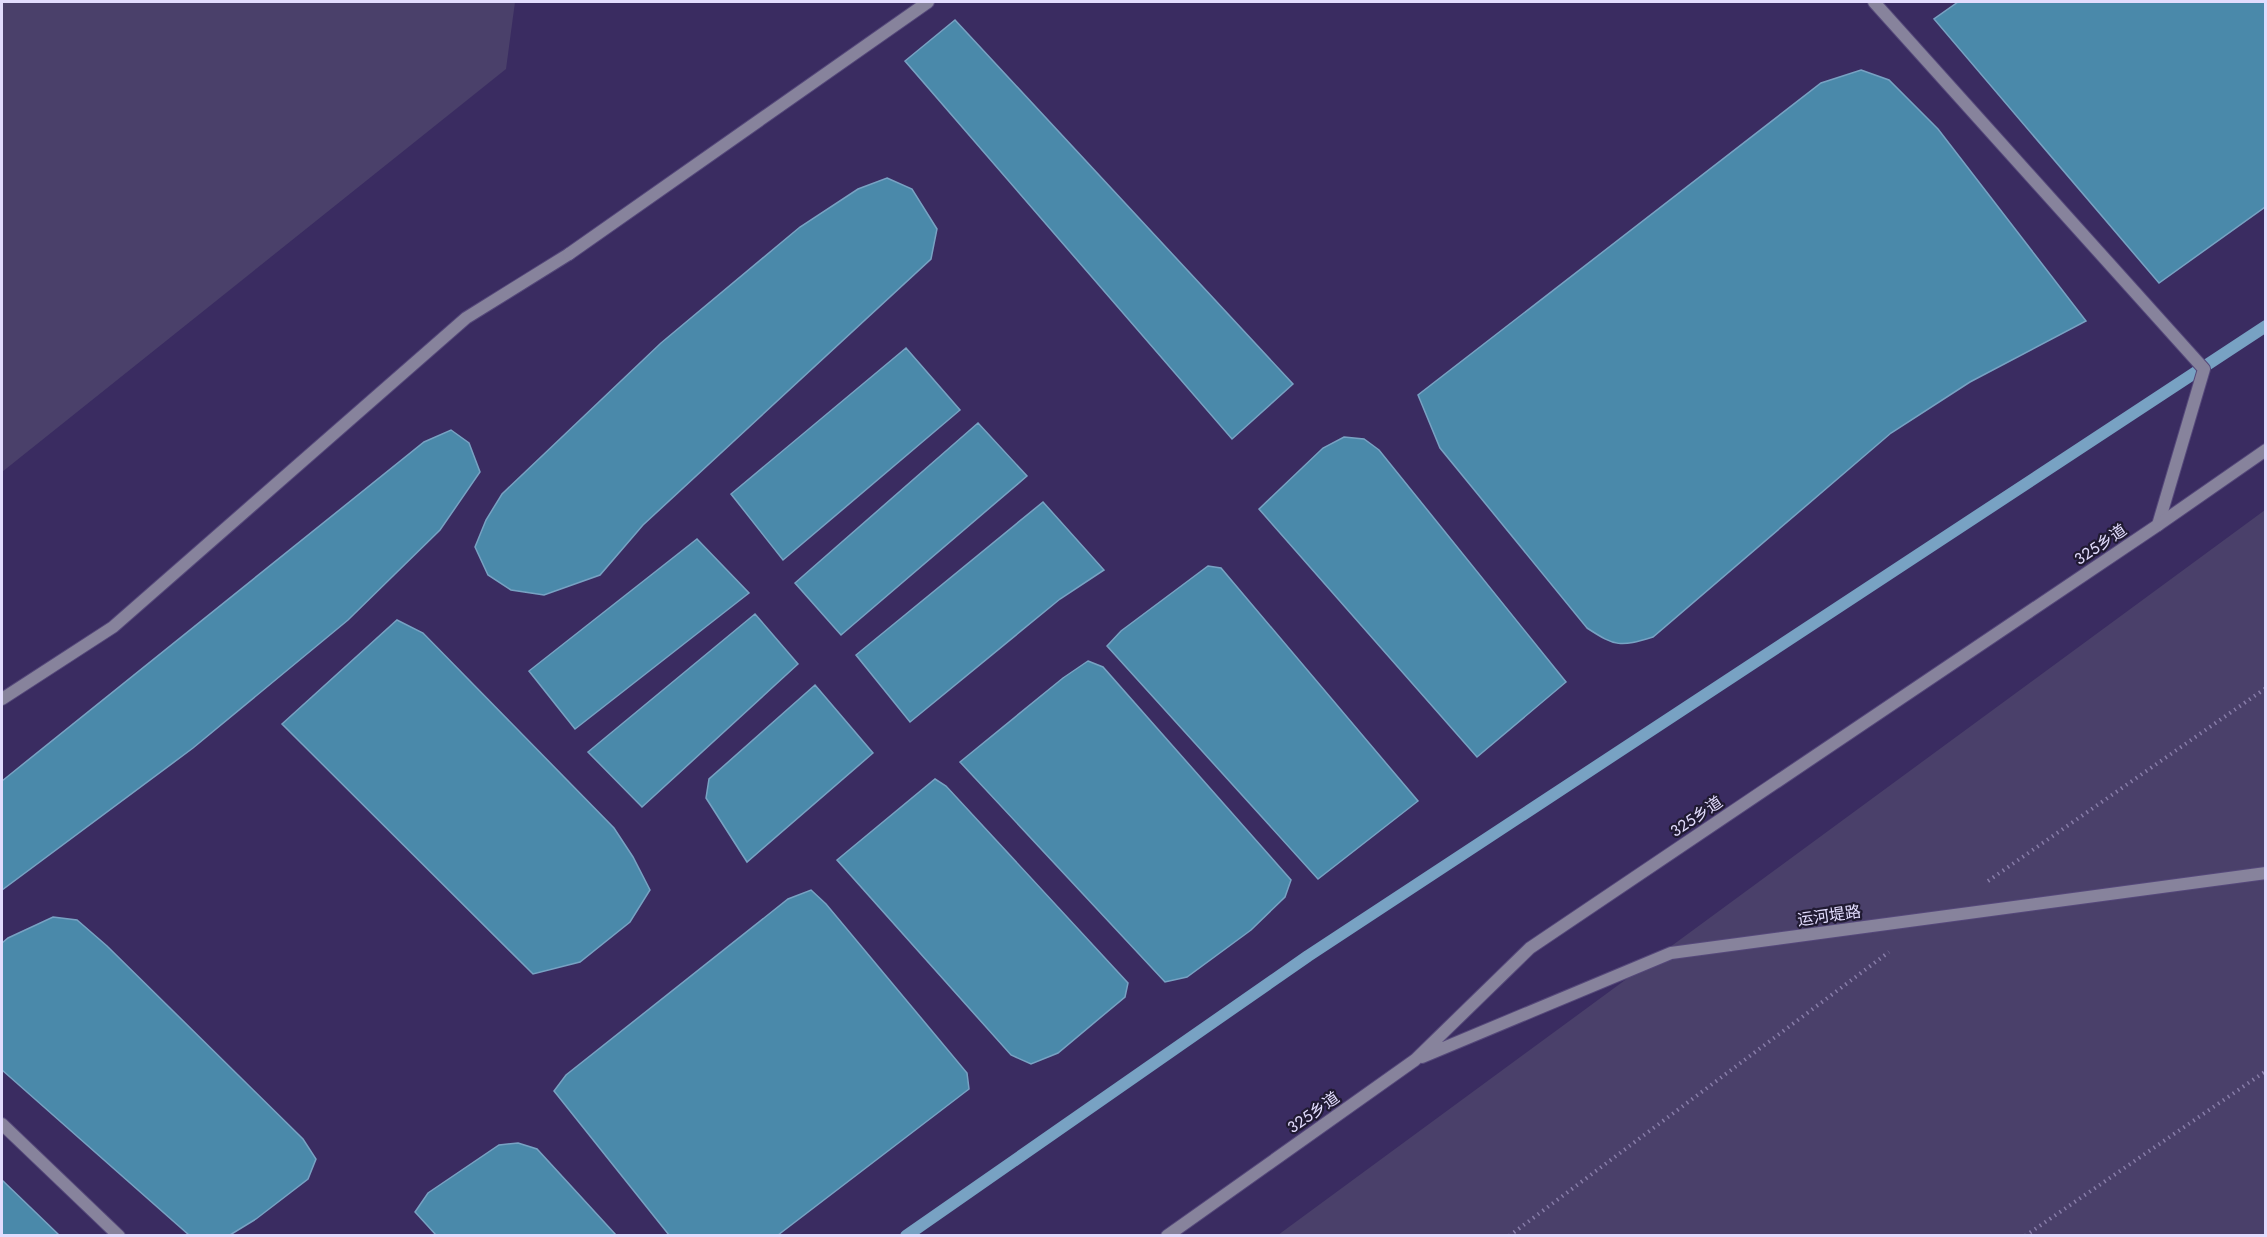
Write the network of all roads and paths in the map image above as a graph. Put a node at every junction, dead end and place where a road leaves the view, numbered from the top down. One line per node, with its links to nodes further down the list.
1 (928, 2): 6 (street)
2 (1874, 2): 4 (street)
3 (2265, 450): 4 (street, 325乡道)
4 (2158, 525): 10 (street, 325乡道)
5 (2265, 688): 8 (path)
6 (2, 699)
7 (2265, 873): 10 (street, 运河堤路)
8 (1985, 884)
9 (1898, 945): 15 (path)
10 (1415, 1060): 14 (street, 325乡道)
11 (2265, 1071): 16 (path)
12 (2, 1124): 13 (street)
13 (118, 1236)
14 (1167, 1236)
15 (1509, 1236)
16 (2025, 1236)

